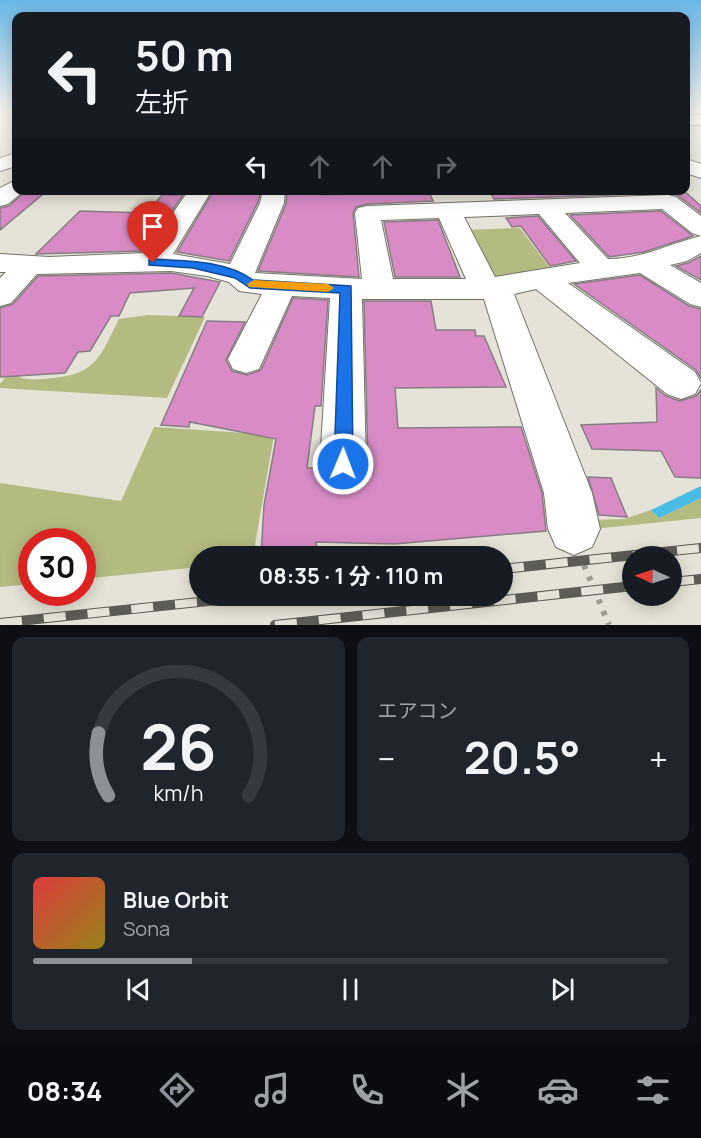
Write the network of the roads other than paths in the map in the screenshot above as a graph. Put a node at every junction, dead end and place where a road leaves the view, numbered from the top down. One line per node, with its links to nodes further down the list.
1 (198, 195): 7 (street)
2 (273, 195): 11 (street)
3 (546, 207): 4 (street); 5 (street); 10 (street)
4 (448, 210): 14 (street); 15 (street)
5 (701, 228)
6 (701, 244): 8 (street)
7 (153, 263): 9 (street); 11 (street)
8 (645, 263): 10 (street); 17 (street)
9 (14, 265): 16 (street)
10 (600, 268): 12 (street)
11 (239, 275): 13 (street)
12 (543, 280): 14 (street); 19 (street)
13 (282, 285): 15 (street); 18 (street)
14 (491, 288): 15 (street); 21 (street)
15 (363, 289): 20 (street)
16 (0, 296)
17 (701, 297)
18 (246, 359)
19 (681, 383)
20 (343, 464)
21 (574, 529)

